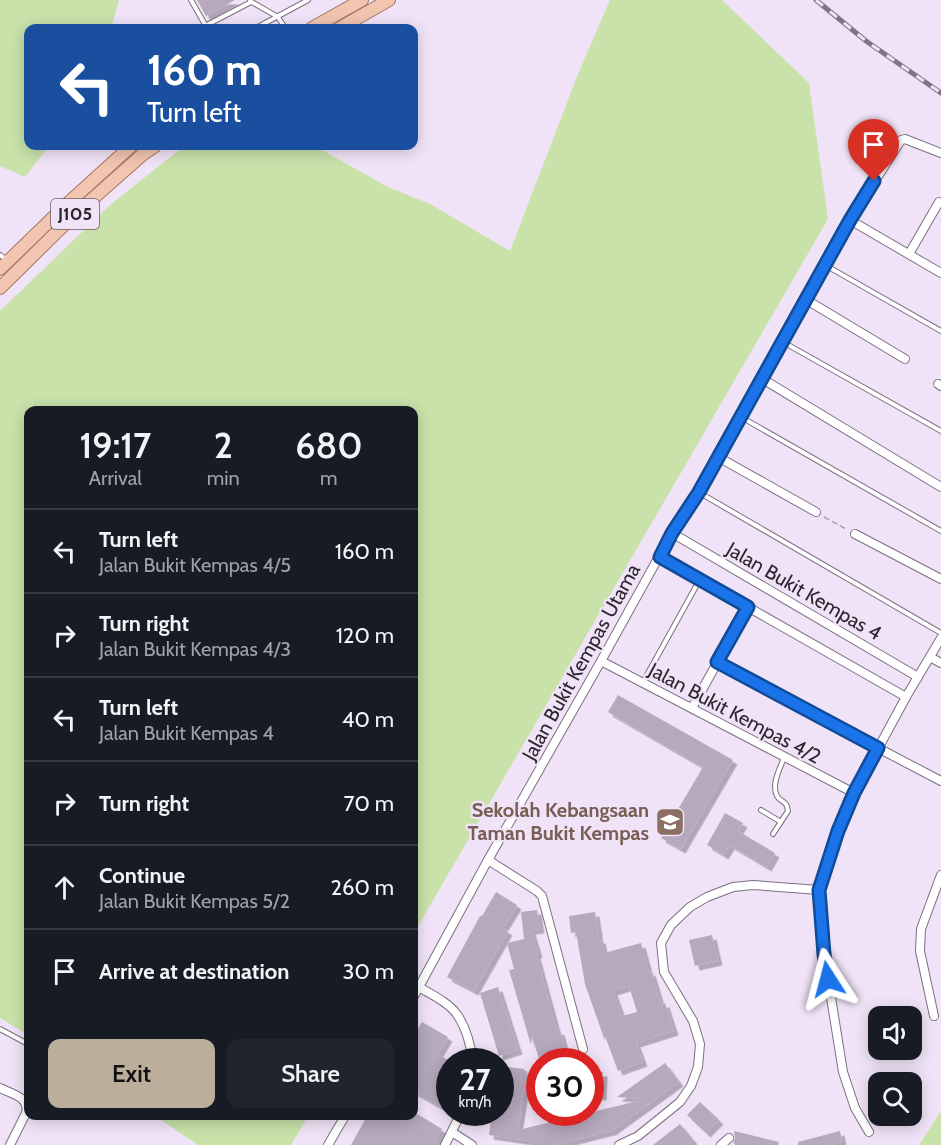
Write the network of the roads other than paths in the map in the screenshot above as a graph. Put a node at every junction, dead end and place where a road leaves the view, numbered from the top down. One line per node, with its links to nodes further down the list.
1 (191, 0): 7 (lane)
2 (308, 0): 6 (lane)
3 (362, 0): 11 (main road)
4 (389, 0): 12 (main road)
5 (250, 1): 6 (lane); 8 (lane)
6 (278, 17): 9 (lane); 10 (lane)
7 (204, 24)
8 (211, 24)
9 (264, 24)
10 (282, 24)
11 (319, 24)
12 (347, 24)
13 (127, 150): 19 (main road, J105)
14 (149, 150): 22 (main road, J105)
15 (941, 153): 17 (street, Jalan Bukit Kempas Utama)
16 (939, 202): 18 (street)
17 (850, 220): 18 (street); 20 (street, Jalan Bukit Kempas Utama)
18 (909, 254): 21 (street)
19 (3, 261)
20 (824, 265): 23 (street, Jalan Bukit Kempas Utama); 24 (lane)
21 (941, 273)
22 (0, 288)
23 (805, 299): 25 (street, Jalan Bukit Kempas Utama); 26 (street)
24 (941, 331)
25 (782, 341): 27 (street, Jalan Bukit Kempas Utama); 29 (lane)
26 (905, 359)
27 (761, 378): 28 (street, Jalan Bukit Kempas Utama); 31 (street)
28 (740, 417): 30 (street, Jalan Bukit Kempas Utama); 34 (lane)
29 (941, 431)
30 (718, 457): 32 (street, Jalan Bukit Kempas Utama); 33 (street)
31 (941, 488)
32 (699, 492): 35 (street, Jalan Bukit Kempas Utama); 41 (lane)
33 (816, 512)
34 (941, 531)
35 (672, 533): 37 (street, Jalan Bukit Kempas Utama); 47 (street, Jalan Bukit Kempas 4)
36 (855, 534): 38 (street)
37 (660, 557): 39 (street, Jalan Bukit Kempas 4); 44 (street, Jalan Bukit Kempas Utama)
38 (941, 579)
39 (700, 580): 40 (street, Jalan Bukit Kempas 4); 48 (lane)
40 (748, 607): 45 (street); 49 (street, Jalan Bukit Kempas 4)
41 (941, 633)
42 (941, 638): 43 (street)
43 (930, 657): 46 (street); 47 (street)
44 (601, 661): 48 (street, Jalan Bukit Kempas 4/2); 58 (street, Jalan Bukit Kempas Utama)
45 (717, 662): 50 (street); 51 (lane)
46 (941, 663)
47 (918, 677): 49 (street)
48 (643, 683): 50 (street, Jalan Bukit Kempas 4/2)
49 (906, 697): 51 (street)
50 (692, 708): 52 (street, Jalan Bukit Kempas 4/2)
51 (878, 748): 53 (street); 54 (street)
52 (785, 758): 54 (street, Jalan Bukit Kempas 4/2); 56 (lane)
53 (941, 781)
54 (854, 793): 60 (street)
55 (761, 810): 56 (lane)
56 (781, 822): 57 (lane)
57 (773, 834)
58 (488, 860): 62 (street, Jalan Bukit Kempas Utama); 67 (street)
59 (941, 875): 61 (street)
60 (819, 890): 74 (street); 80 (street)
61 (938, 891): 63 (street)
62 (419, 987): 66 (street)
63 (934, 1016)
64 (0, 1029): 65 (lane)
65 (24, 1042)
66 (470, 1048)
67 (584, 1048)
68 (0, 1088): 69 (street)
69 (24, 1100)
70 (24, 1117): 76 (street)
71 (343, 1120): 77 (street)
72 (455, 1126): 73 (street)
73 (452, 1132): 78 (street); 79 (street)
74 (869, 1132)
75 (729, 1138): 81 (street)
76 (10, 1145)
77 (328, 1145)
78 (446, 1145)
79 (472, 1145)
80 (619, 1145)
81 (721, 1145)

